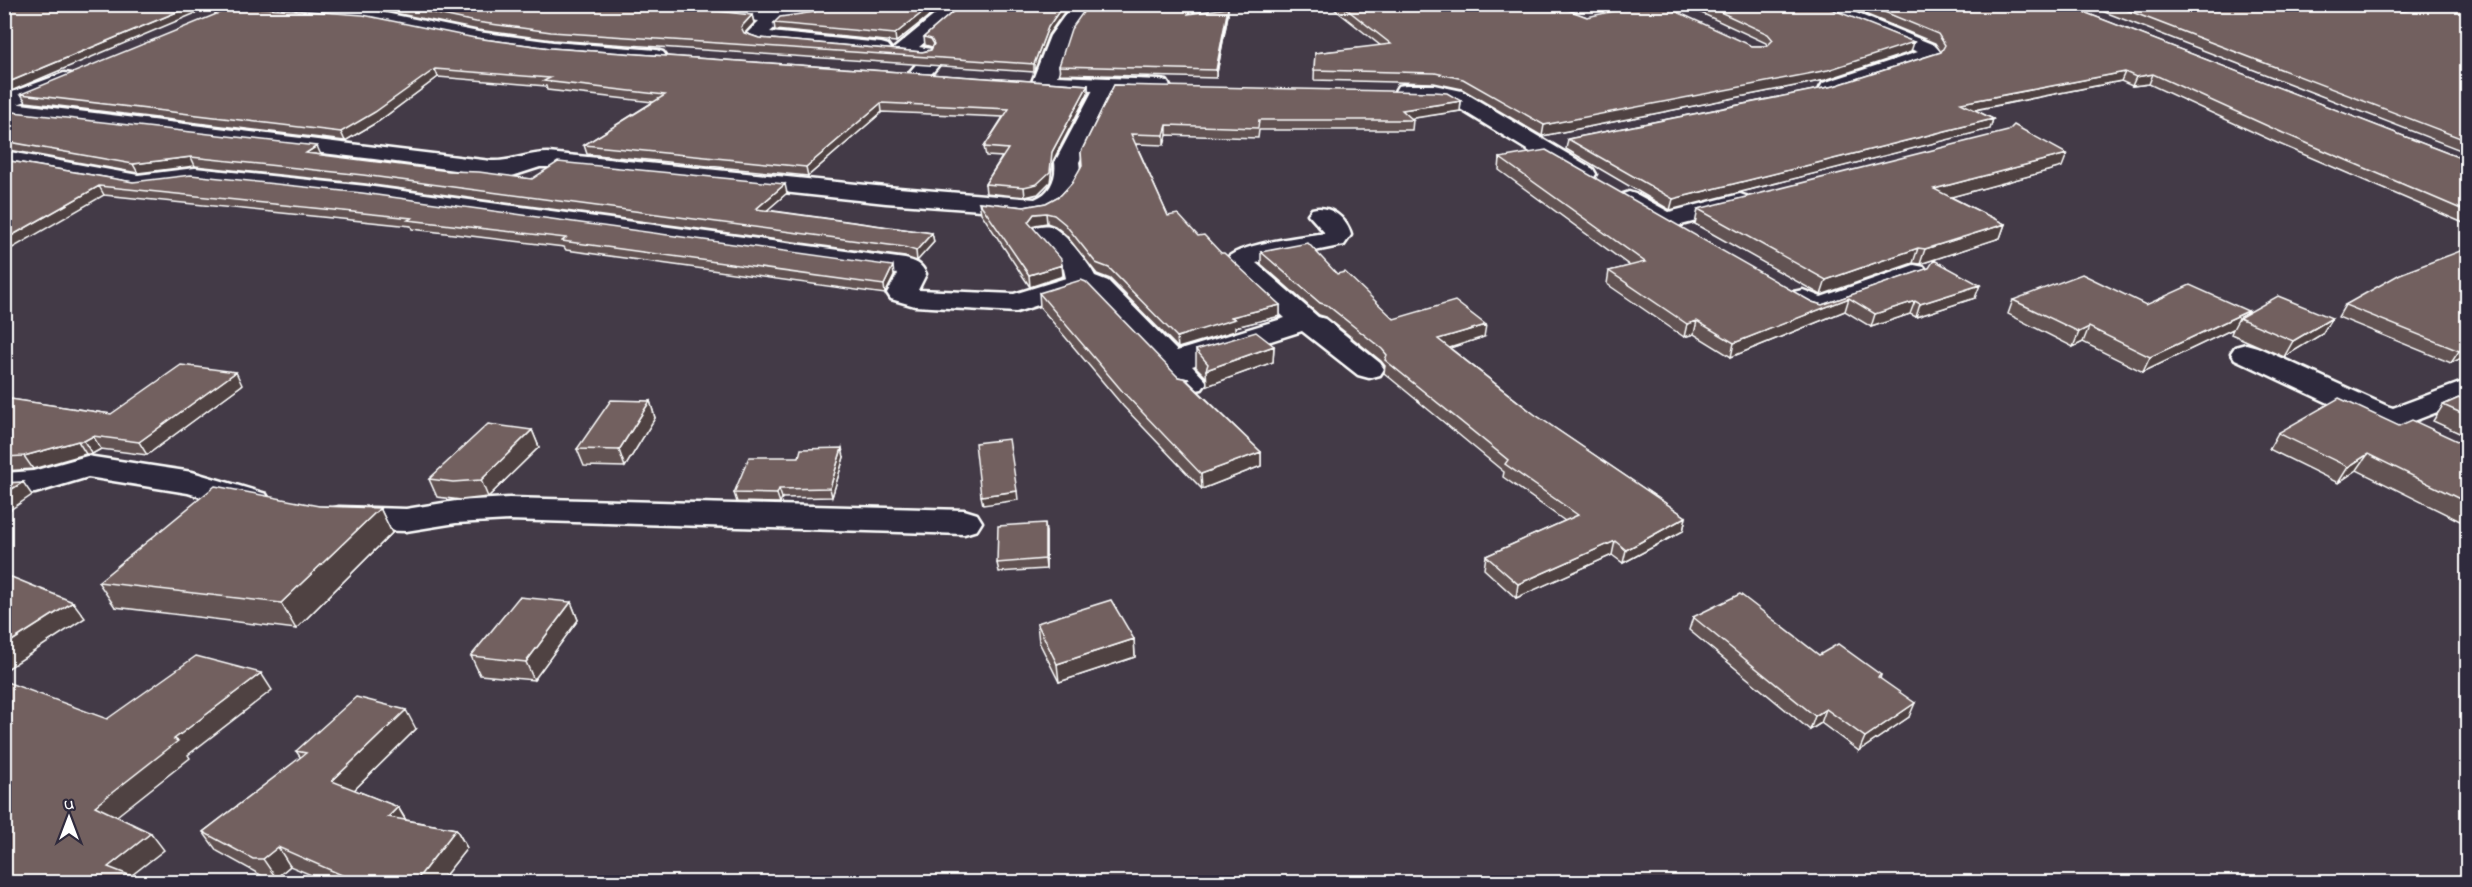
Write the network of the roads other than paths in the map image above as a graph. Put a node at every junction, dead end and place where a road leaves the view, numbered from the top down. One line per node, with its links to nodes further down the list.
1 (658, 4): 7 (street)
2 (826, 4): 7 (street)
3 (961, 4): 8 (street)
4 (1083, 4): 12 (street)
5 (1816, 4): 15 (street)
6 (235, 8): 9 (street)
7 (776, 16): 8 (street)
8 (901, 51): 11 (street)
9 (671, 57)
10 (78, 73): 16 (street)
11 (949, 76)
12 (1106, 85): 13 (street); 17 (street)
13 (1184, 87)
14 (1386, 91): 19 (street)
15 (1808, 93)
16 (4, 103)
17 (4, 109)
18 (1570, 140): 19 (street)
19 (1538, 146): 23 (street)
20 (4, 158): 27 (street)
21 (1757, 198): 23 (street)
22 (1321, 214): 29 (street)
23 (1665, 221): 25 (street)
24 (1044, 233): 27 (street)
25 (1696, 238)
26 (1914, 273): 28 (street)
27 (1079, 280): 29 (street)
28 (1778, 284)
29 (1307, 322): 31 (street)
30 (2246, 353): 33 (street)
31 (1369, 369)
32 (2468, 389): 33 (street)
33 (2396, 418): 34 (street)
34 (2426, 433)
35 (4, 484): 36 (street)
36 (964, 522)

